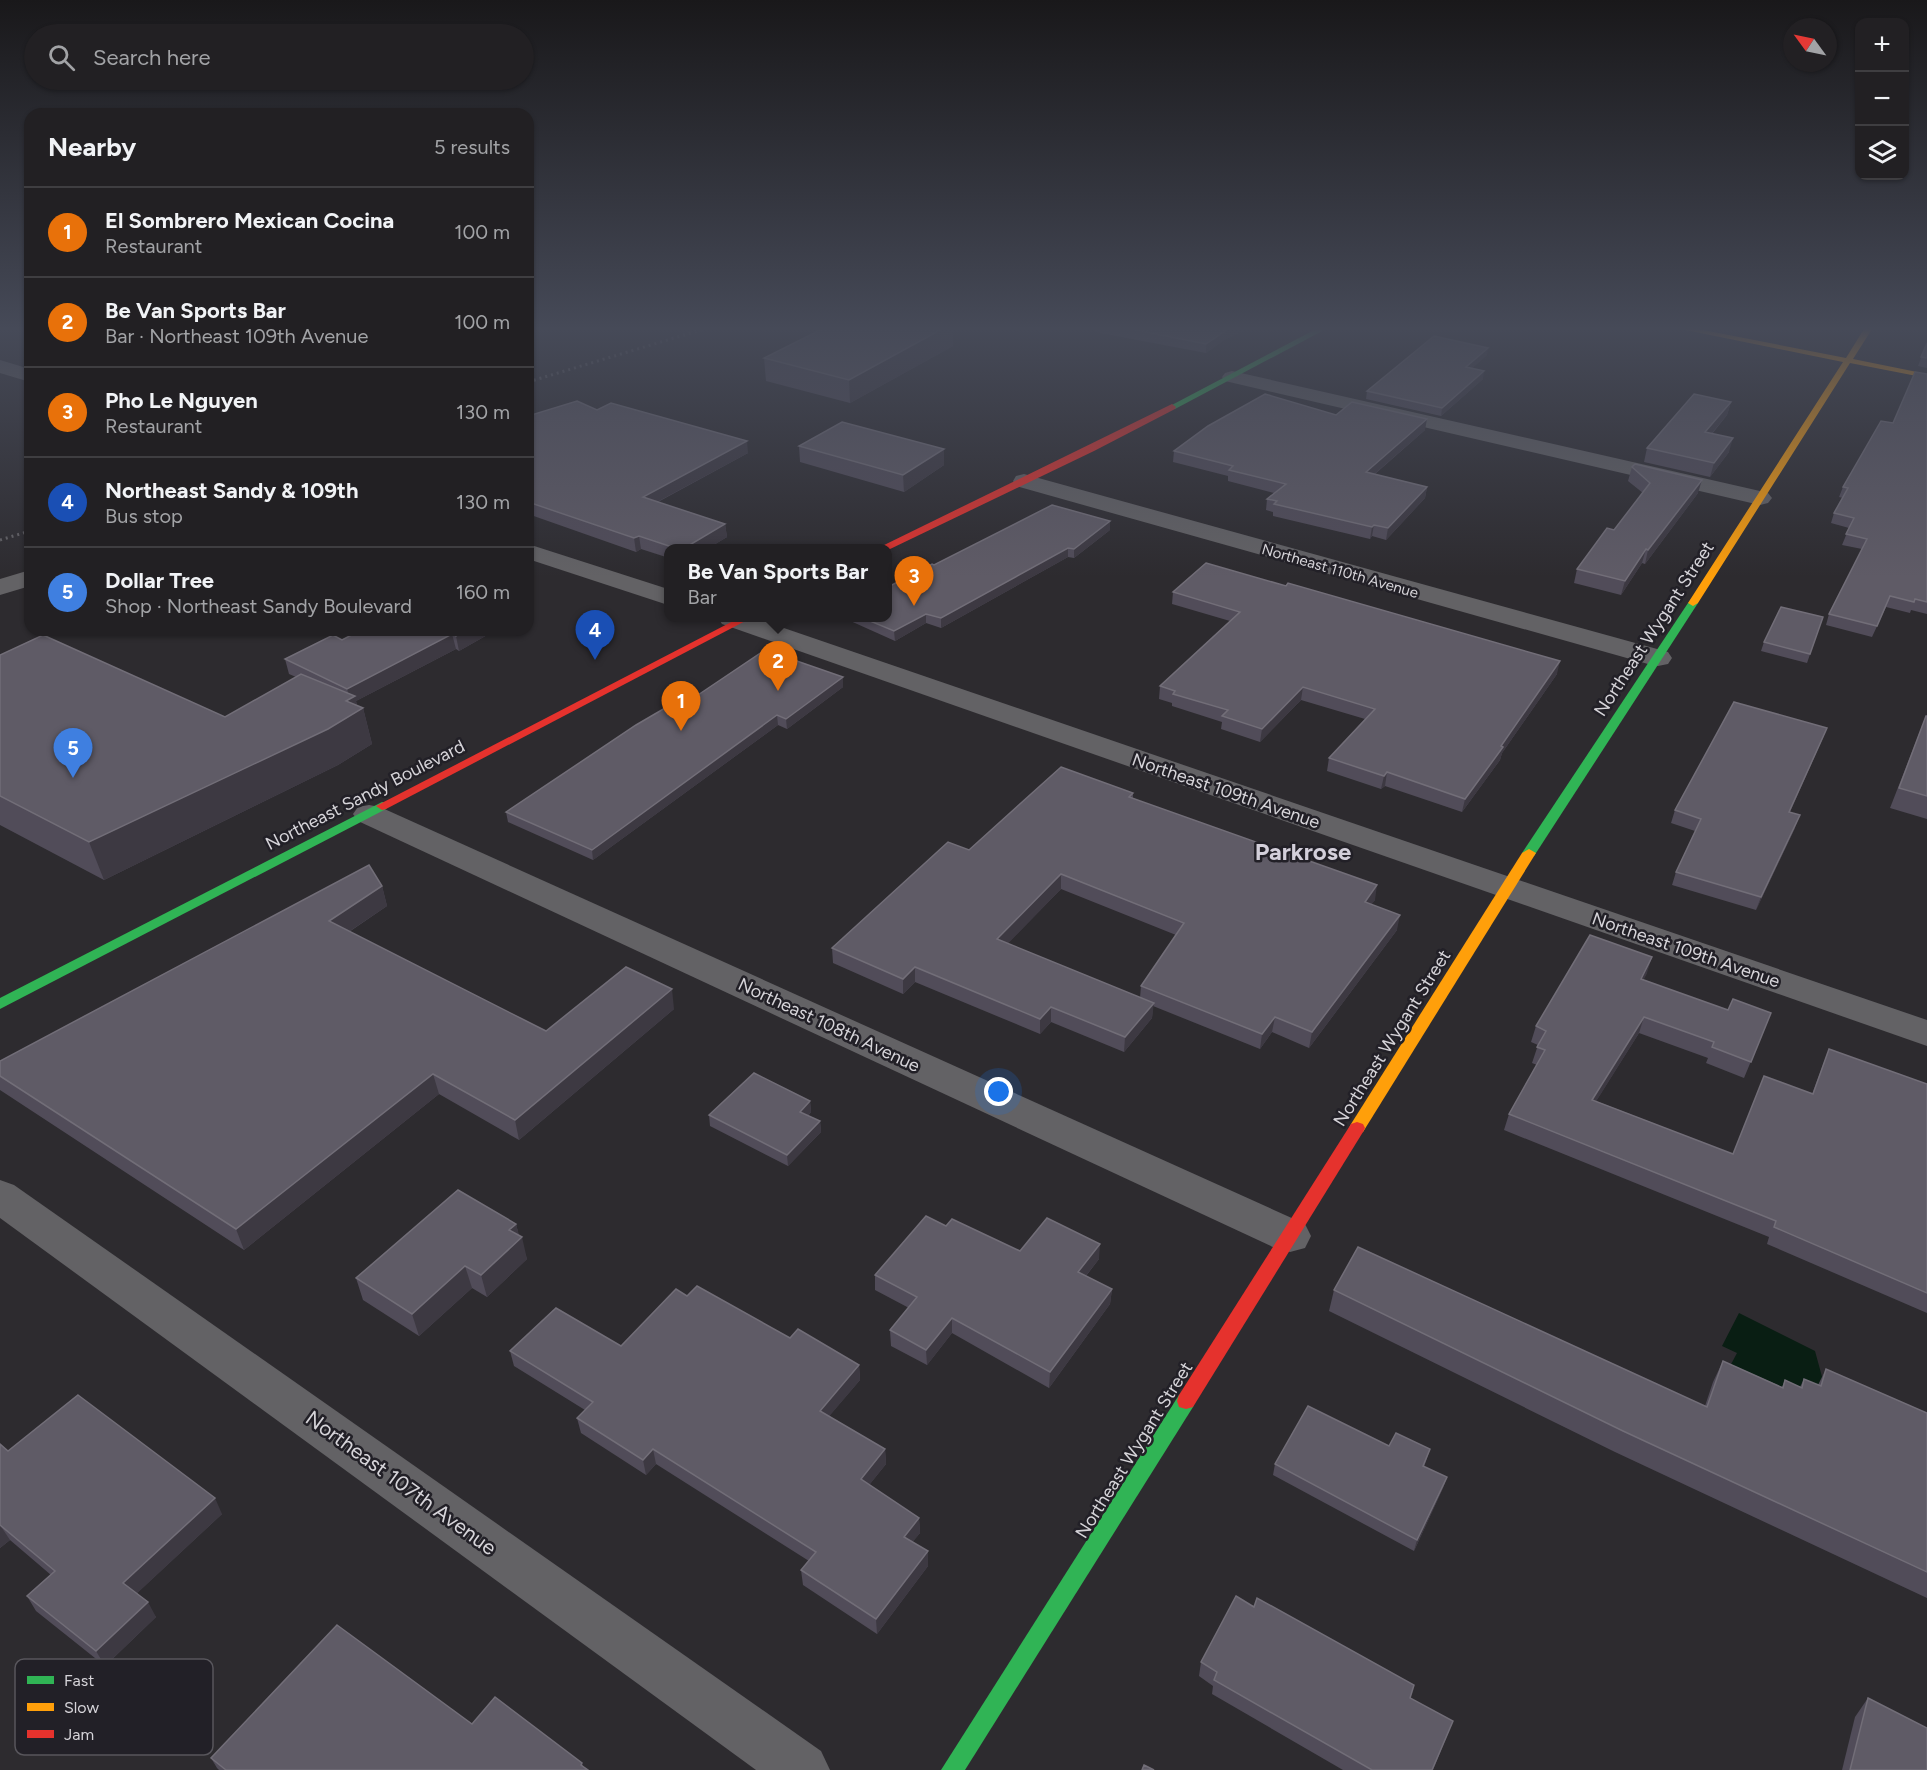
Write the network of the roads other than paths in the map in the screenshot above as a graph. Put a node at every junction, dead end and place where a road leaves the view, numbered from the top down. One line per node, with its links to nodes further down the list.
1 (1162, 412): 4 (street)
2 (1383, 412): 5 (street)
3 (1815, 412): 5 (street, Northeast Wygant Street)
4 (1023, 481): 6 (street); 13 (street, Northeast 110th Avenue)
5 (1760, 498): 13 (street, Northeast Wygant Street)
6 (892, 545)
7 (534, 553): 10 (street)
8 (24, 580): 9 (street)
9 (0, 587)
10 (664, 595)
11 (733, 622): 14 (street, Northeast Sandy Boulevard)
12 (748, 622): 15 (street, Northeast 109th Avenue)
13 (1658, 658): 15 (street, Northeast Wygant Street)
14 (369, 814): 16 (street, Northeast Sandy Boulevard); 19 (street, Northeast 108th Avenue)
15 (1506, 889): 17 (street, Northeast 109th Avenue); 19 (street, Northeast Wygant Street)
16 (0, 1004)
17 (1927, 1033)
18 (0, 1196): 20 (street, Northeast 107th Avenue)
19 (1290, 1236): 21 (street, Northeast Wygant Street)
20 (802, 1770)
21 (952, 1770)

